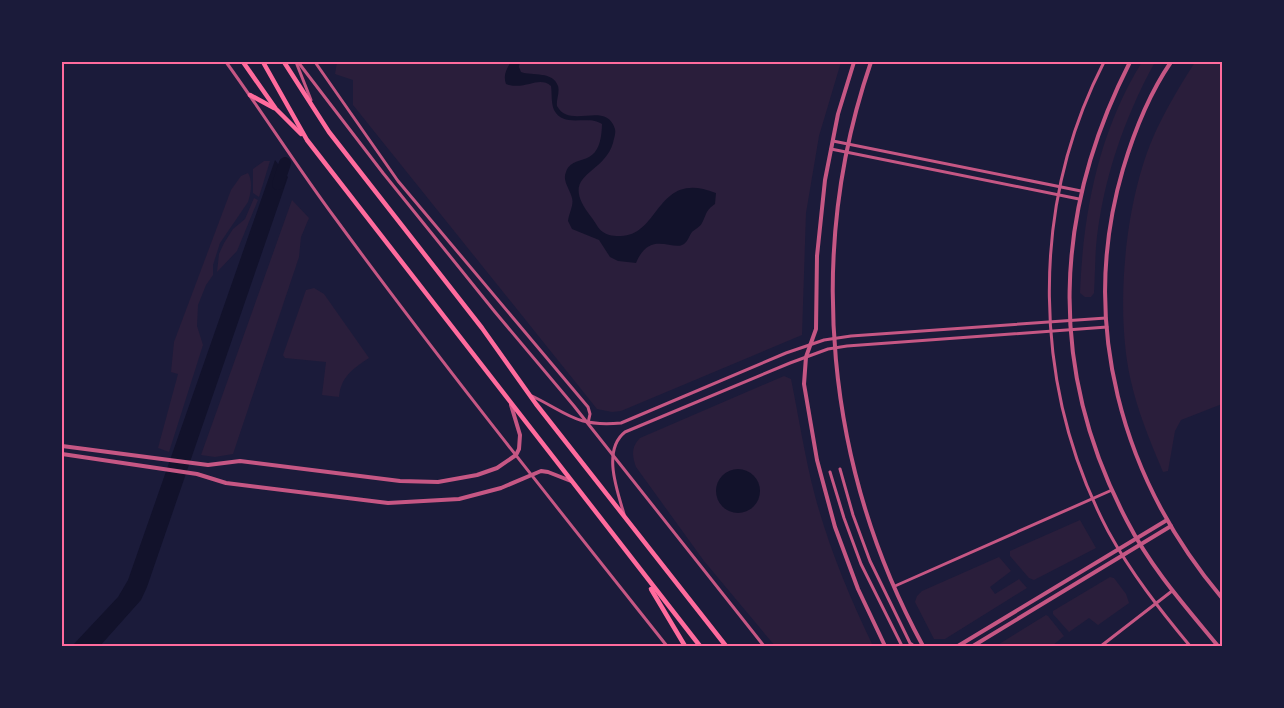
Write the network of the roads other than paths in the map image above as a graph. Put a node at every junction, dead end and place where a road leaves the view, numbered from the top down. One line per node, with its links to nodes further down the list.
1 (226, 62): 12 (street)
2 (243, 62): 14 (highway)
3 (263, 62): 15 (highway)
4 (285, 62): 13 (highway)
5 (297, 62): 13 (street); 36 (street)
6 (315, 62): 36 (street)
7 (854, 62): 16 (street)
8 (871, 62): 17 (street)
9 (1104, 62): 20 (street)
10 (1130, 62): 21 (street)
11 (1171, 62): 24 (street)
12 (250, 95): 14 (highway); 39 (street)
13 (314, 108): 34 (highway)
14 (276, 109): 15 (highway)
15 (307, 140): 35 (highway)
16 (832, 141): 17 (street); 18 (street)
17 (848, 144): 19 (street); 20 (street)
18 (831, 149): 19 (street); 31 (street)
19 (847, 152): 22 (street); 30 (street)
20 (1060, 187): 21 (street); 22 (street)
21 (1081, 191): 23 (street)
22 (1059, 195): 23 (street); 26 (street)
23 (1079, 199): 25 (street)
24 (1106, 318): 25 (street); 27 (street)
25 (1071, 321): 26 (street); 28 (street)
26 (1050, 322): 29 (street); 30 (street)
27 (1107, 327): 28 (street); 48 (street)
28 (1072, 330): 29 (street); 45 (street)
29 (1051, 331): 32 (street); 46 (street)
30 (834, 338): 31 (street); 32 (street)
31 (810, 345): 33 (street); 36 (street)
32 (835, 348): 33 (street); 55 (street)
33 (806, 357): 40 (street); 64 (street)
34 (531, 396): 36 (street); 47 (highway)
35 (511, 404): 39 (street); 44 (highway)
36 (588, 423): 40 (street)
37 (62, 446): 39 (street)
38 (62, 454): 43 (street)
39 (516, 455): 43 (street)
40 (613, 456): 47 (street); 63 (street)
41 (840, 469): 66 (street)
42 (830, 472): 65 (street)
43 (530, 474): 44 (street); 59 (street)
44 (572, 482): 54 (highway)
45 (1112, 490): 46 (street); 50 (street)
46 (1093, 498): 52 (street); 55 (street)
47 (626, 518): 62 (highway)
48 (1167, 520): 49 (street); 50 (street)
49 (1171, 526): 51 (street); 57 (street)
50 (1137, 538): 51 (street); 52 (street)
51 (1141, 545): 53 (street); 56 (street)
52 (1119, 549): 53 (street); 68 (street)
53 (1123, 555): 58 (street); 69 (street)
54 (640, 571): 60 (highway); 61 (highway)
55 (894, 586): 67 (street)
56 (1172, 591): 58 (street); 72 (street)
57 (1222, 598)
58 (1155, 604): 70 (street); 71 (street)
59 (668, 646)
60 (685, 646)
61 (700, 646)
62 (726, 646)
63 (764, 646)
64 (885, 646)
65 (902, 646)
66 (914, 646)
67 (923, 646)
68 (958, 646)
69 (973, 646)
70 (1101, 646)
71 (1190, 646)
72 (1218, 646)

